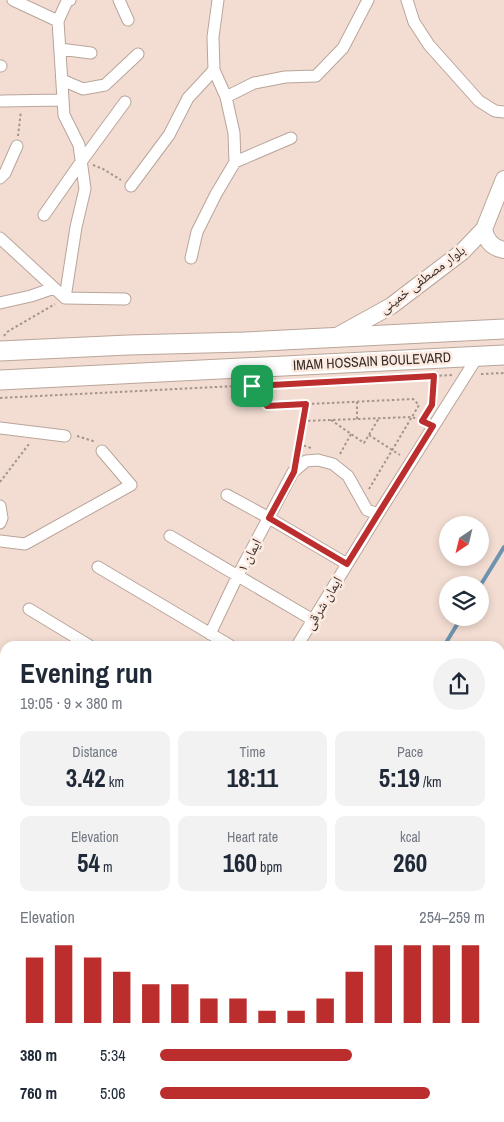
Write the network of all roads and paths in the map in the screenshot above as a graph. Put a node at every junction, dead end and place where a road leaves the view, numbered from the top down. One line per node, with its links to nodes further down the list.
1 (13, 0): 8 (street)
2 (70, 0): 8 (street)
3 (119, 0): 7 (street)
4 (218, 0): 12 (street)
5 (407, 0): 19 (street)
6 (364, 3): 14 (street)
7 (128, 20)
8 (58, 21): 9 (street)
9 (60, 49): 10 (street); 13 (street)
10 (91, 53)
11 (138, 54): 13 (street)
12 (214, 70): 14 (street); 26 (street)
13 (62, 80): 15 (street)
14 (226, 97): 23 (street)
15 (63, 100): 17 (street); 22 (street)
16 (2, 101): 17 (street)
17 (22, 101): 21 (path)
18 (125, 102): 22 (street)
19 (504, 112)
20 (290, 138): 23 (street)
21 (17, 146): 24 (street)
22 (81, 162): 26 (path); 27 (street); 33 (street)
23 (235, 162): 31 (street)
24 (0, 178)
25 (504, 179): 28 (main road, بلوار مصطفی خمینی)
26 (131, 186)
27 (44, 215)
28 (484, 229): 30 (main road); 37 (main road, بلوار مصطفی خمینی)
29 (0, 238): 32 (street)
30 (504, 250)
31 (191, 258)
32 (54, 288): 33 (street); 35 (street)
33 (65, 298): 34 (street); 38 (path)
34 (125, 299)
35 (0, 303)
36 (504, 329): 37 (main road, IMAM HOSSAIN BOULEVARD)
37 (335, 337): 38 (main road, IMAM HOSSAIN BOULEVARD)
38 (1, 346)
39 (504, 354): 40 (main road, IMAM HOSSAIN BOULEVARD)
40 (478, 356): 42 (street, ایمان شرقی); 44 (main road, IMAM HOSSAIN BOULEVARD)
41 (504, 373): 42 (path)
42 (466, 374): 43 (path); 55 (street, ایمان شرقی)
43 (434, 376): 45 (path); 49 (path)
44 (0, 380)
45 (252, 386): 46 (path); 48 (path)
46 (0, 398)
47 (358, 402): 48 (path); 50 (path); 52 (path)
48 (306, 404): 54 (path)
49 (427, 413)
50 (412, 417): 51 (path); 55 (path); 64 (path)
51 (379, 418): 52 (path); 59 (path)
52 (357, 419): 53 (path)
53 (331, 420): 54 (path); 58 (path)
54 (303, 421): 61 (path)
55 (433, 426): 66 (street, ایمان شرقی)
56 (0, 428): 57 (street)
57 (38, 432): 60 (street); 68 (path)
58 (351, 434): 59 (path); 65 (path)
59 (369, 435): 64 (path)
60 (65, 436): 63 (path)
61 (299, 444): 62 (path); 67 (path)
62 (315, 449)
63 (102, 451): 76 (street)
64 (392, 451): 66 (path); 69 (path)
65 (337, 458)
66 (410, 462): 72 (street, ایمان شرقی)
67 (294, 472): 72 (street); 73 (street, ایمان ۱)
68 (0, 482)
69 (366, 493)
70 (227, 495): 73 (street)
71 (0, 506): 74 (street)
72 (378, 514): 77 (street, ایمان شرقی)
73 (269, 518): 77 (street); 79 (street, ایمان ۱)
74 (0, 523)
75 (170, 536): 79 (street)
76 (0, 541)
77 (347, 564): 81 (street, ایمان شرقی)
78 (98, 567): 82 (street)
79 (238, 575): 81 (street); 82 (street, ایمان ۱)
80 (29, 609): 83 (street)
81 (313, 620): 85 (street, ایمان شرقی)
82 (210, 634): 84 (street)
83 (82, 641)
84 (222, 641)
85 (300, 641)

